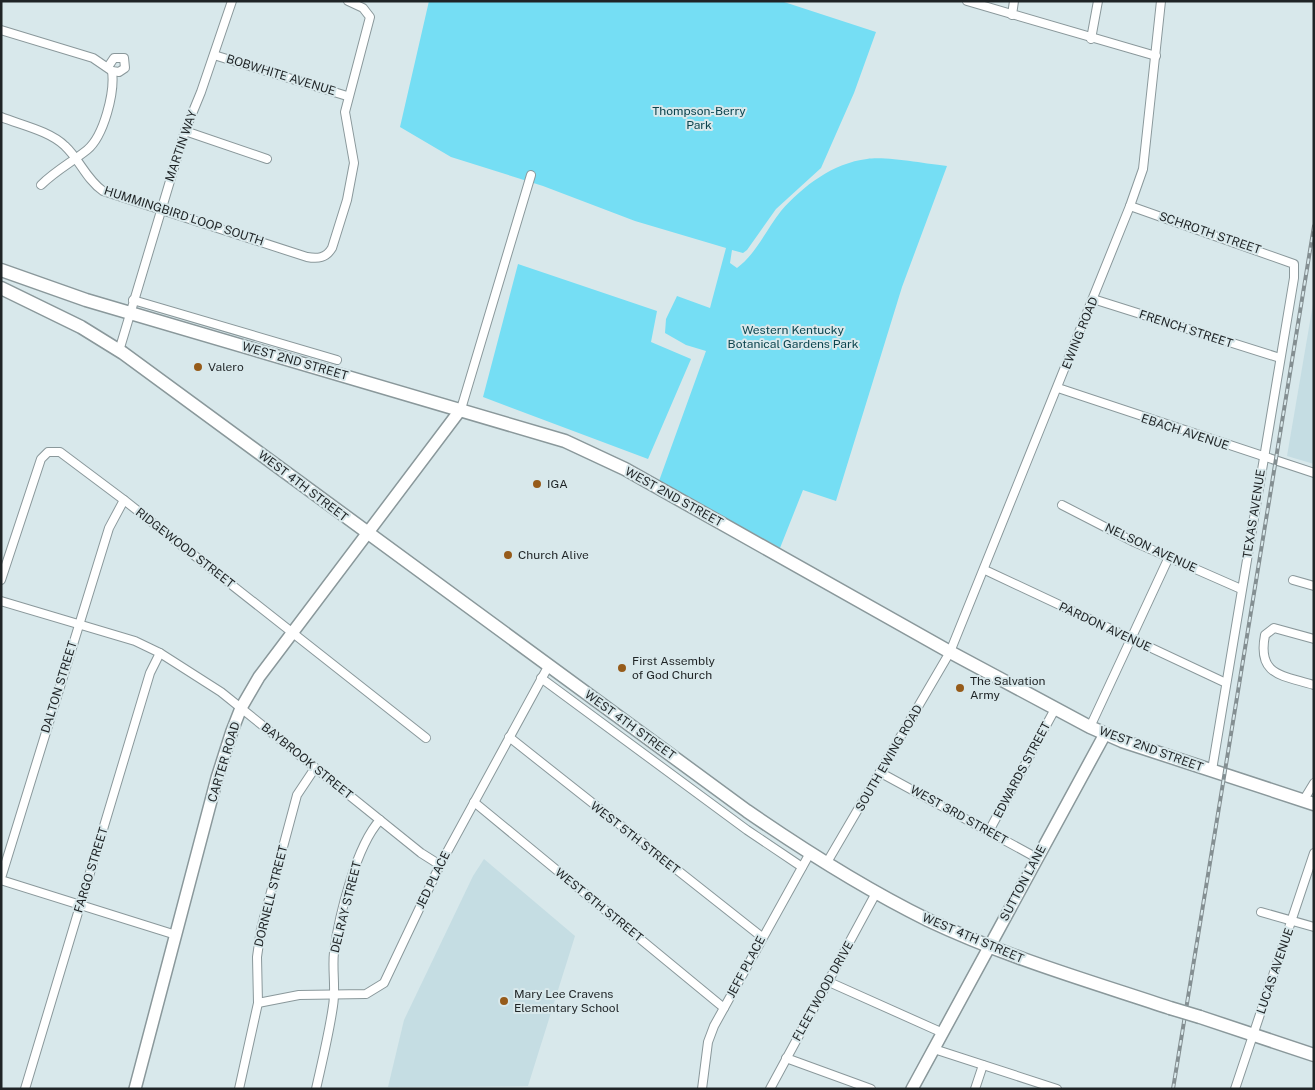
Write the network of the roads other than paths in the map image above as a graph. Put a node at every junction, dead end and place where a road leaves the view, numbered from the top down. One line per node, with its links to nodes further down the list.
1 (232, 1): 10 (street, MARTIN WAY)
2 (348, 1): 12 (street)
3 (967, 1): 7 (street)
4 (1014, 1): 7 (street)
5 (1098, 1): 9 (street)
6 (1162, 1): 11 (street, EWING ROAD)
7 (1012, 15): 9 (street)
8 (1, 30): 15 (street)
9 (1091, 39): 11 (street)
10 (214, 55): 12 (street, BOBWHITE AVENUE); 14 (street, MARTIN WAY)
11 (1156, 56): 19 (street, EWING ROAD)
12 (347, 96): 20 (street, HUMMINGBIRD LOOP SOUTH)
13 (1, 117): 15 (street, HUMMINGBIRD LOOP SOUTH)
14 (185, 131): 16 (street); 20 (street, MARTIN WAY)
15 (75, 158): 18 (street); 20 (street, HUMMINGBIRD LOOP SOUTH)
16 (267, 159)
17 (531, 175): 32 (street)
18 (41, 185)
19 (1130, 206): 21 (street, SCHROTH STREET); 24 (street, EWING ROAD)
20 (161, 208): 25 (street, MARTIN WAY)
21 (1289, 261): 28 (street, TEXAS AVENUE)
22 (1, 270): 26 (main road, WEST 2ND STREET)
23 (2, 288): 27 (main road, WEST 4TH STREET)
24 (1093, 299): 28 (street, FRENCH STREET); 31 (street, EWING ROAD)
25 (133, 300): 26 (street, MARTIN WAY); 29 (street, WEST 2ND STREET)
26 (130, 313): 27 (street, MARTIN WAY); 29 (main road, WEST 2ND STREET)
27 (119, 351): 37 (main road, WEST 4TH STREET)
28 (1280, 358): 33 (street, TEXAS AVENUE)
29 (309, 359): 30 (street, WEST 2ND STREET); 32 (main road, WEST 2ND STREET)
30 (337, 360)
31 (1058, 388): 33 (street, EBACH AVENUE); 39 (street, EWING ROAD)
32 (462, 409): 37 (main road, CARTER ROAD); 49 (main road, WEST 2ND STREET)
33 (1264, 456): 34 (street, EBACH AVENUE); 43 (street, TEXAS AVENUE)
34 (1314, 473)
35 (124, 500): 40 (street, RIDGEWOOD STREET); 45 (street, DALTON STREET); 46 (street, RIDGEWOOD STREET)
36 (1062, 505): 38 (street, NELSON AVENUE)
37 (366, 533): 46 (main road, CARTER ROAD); 51 (main road, WEST 4TH STREET)
38 (1169, 558): 43 (street, NELSON AVENUE); 47 (street)
39 (985, 570): 47 (street, PARDON AVENUE); 49 (street, EWING ROAD)
40 (1, 580)
41 (1293, 580): 42 (street)
42 (1314, 586)
43 (1241, 589): 53 (street, TEXAS AVENUE)
44 (1, 601): 45 (street, BAYBROOK STREET)
45 (78, 625): 50 (street, BAYBROOK STREET); 75 (street, DALTON STREET)
46 (293, 632): 55 (main road, CARTER ROAD); 60 (street, RIDGEWOOD STREET)
47 (1130, 638): 53 (street, PARDON AVENUE); 57 (street)
48 (1314, 639): 54 (street)
49 (950, 652): 56 (main road, WEST 2ND STREET); 63 (street, SOUTH EWING ROAD)
50 (160, 653): 55 (street, BAYBROOK STREET); 77 (street, FARGO STREET)
51 (549, 665): 52 (street, JED PLACE); 70 (main road, WEST 4TH STREET)
52 (540, 678): 59 (street, JED PLACE); 74 (street, WEST 4TH STREET)
53 (1226, 683): 62 (street, TEXAS AVENUE)
54 (1314, 685)
55 (241, 708): 61 (street, BAYBROOK STREET); 81 (main road, CARTER ROAD)
56 (1055, 709): 57 (main road, WEST 2ND STREET); 68 (street, EDWARDS STREET)
57 (1090, 727): 58 (main road, WEST 2ND STREET)
58 (1105, 734): 62 (main road, WEST 2ND STREET); 71 (main road, SUTTON LANE)
59 (509, 737): 65 (street, JED PLACE); 82 (street, WEST 5TH STREET)
60 (426, 738)
61 (316, 768): 67 (street, BAYBROOK STREET); 86 (street, DORNELL STREET)
62 (1212, 770): 66 (main road, WEST 2ND STREET)
63 (881, 773): 68 (street, WEST 3RD STREET); 72 (street, SOUTH EWING ROAD)
64 (1314, 782): 66 (street)
65 (474, 802): 73 (street, JED PLACE); 87 (street, WEST 6TH STREET)
66 (1309, 803)
67 (380, 820): 73 (street, BAYBROOK STREET); 85 (street, DELRAY STREET)
68 (989, 832): 71 (street, WEST 3RD STREET)
69 (1314, 853): 79 (street, LUCAS AVENUE)
70 (810, 854): 72 (main road, WEST 4TH STREET); 74 (street, JEFF PLACE)
71 (1037, 858): 83 (main road, SUTTON LANE)
72 (826, 864): 76 (main road, WEST 4TH STREET)
73 (440, 865): 85 (street, JED PLACE)
74 (802, 867): 82 (street, JEFF PLACE)
75 (1, 879): 77 (street)
76 (876, 893): 83 (main road, WEST 4TH STREET); 84 (street, FLEETWOOD DRIVE)
77 (80, 904): 81 (street); 94 (street, FARGO STREET)
78 (1262, 912): 79 (street)
79 (1292, 921): 80 (street); 89 (street, LUCAS AVENUE)
80 (1314, 927)
81 (176, 935): 95 (main road, CARTER ROAD)
82 (762, 937): 87 (street, JEFF PLACE)
83 (989, 946): 88 (main road, SUTTON LANE); 89 (main road, WEST 4TH STREET, bridge)
84 (829, 982): 88 (street); 92 (street, FLEETWOOD DRIVE)
85 (334, 994): 86 (street, JED PLACE); 97 (street, DELRAY STREET)
86 (258, 1003): 96 (street, DORNELL STREET)
87 (724, 1008): 98 (street, JEFF PLACE)
88 (943, 1033): 90 (main road, SUTTON LANE)
89 (1253, 1034): 91 (main road, WEST 4TH STREET); 104 (street, LUCAS AVENUE)
90 (934, 1049): 93 (street); 101 (main road)
91 (1314, 1055)
92 (786, 1058): 99 (street, FLEETWOOD DRIVE); 100 (street)
93 (983, 1065): 102 (street); 103 (street)
94 (25, 1089)
95 (135, 1089)
96 (239, 1089)
97 (316, 1089)
98 (702, 1089)
99 (770, 1089)
100 (871, 1089)
101 (912, 1089)
102 (975, 1089)
103 (1057, 1089)
104 (1235, 1089)

